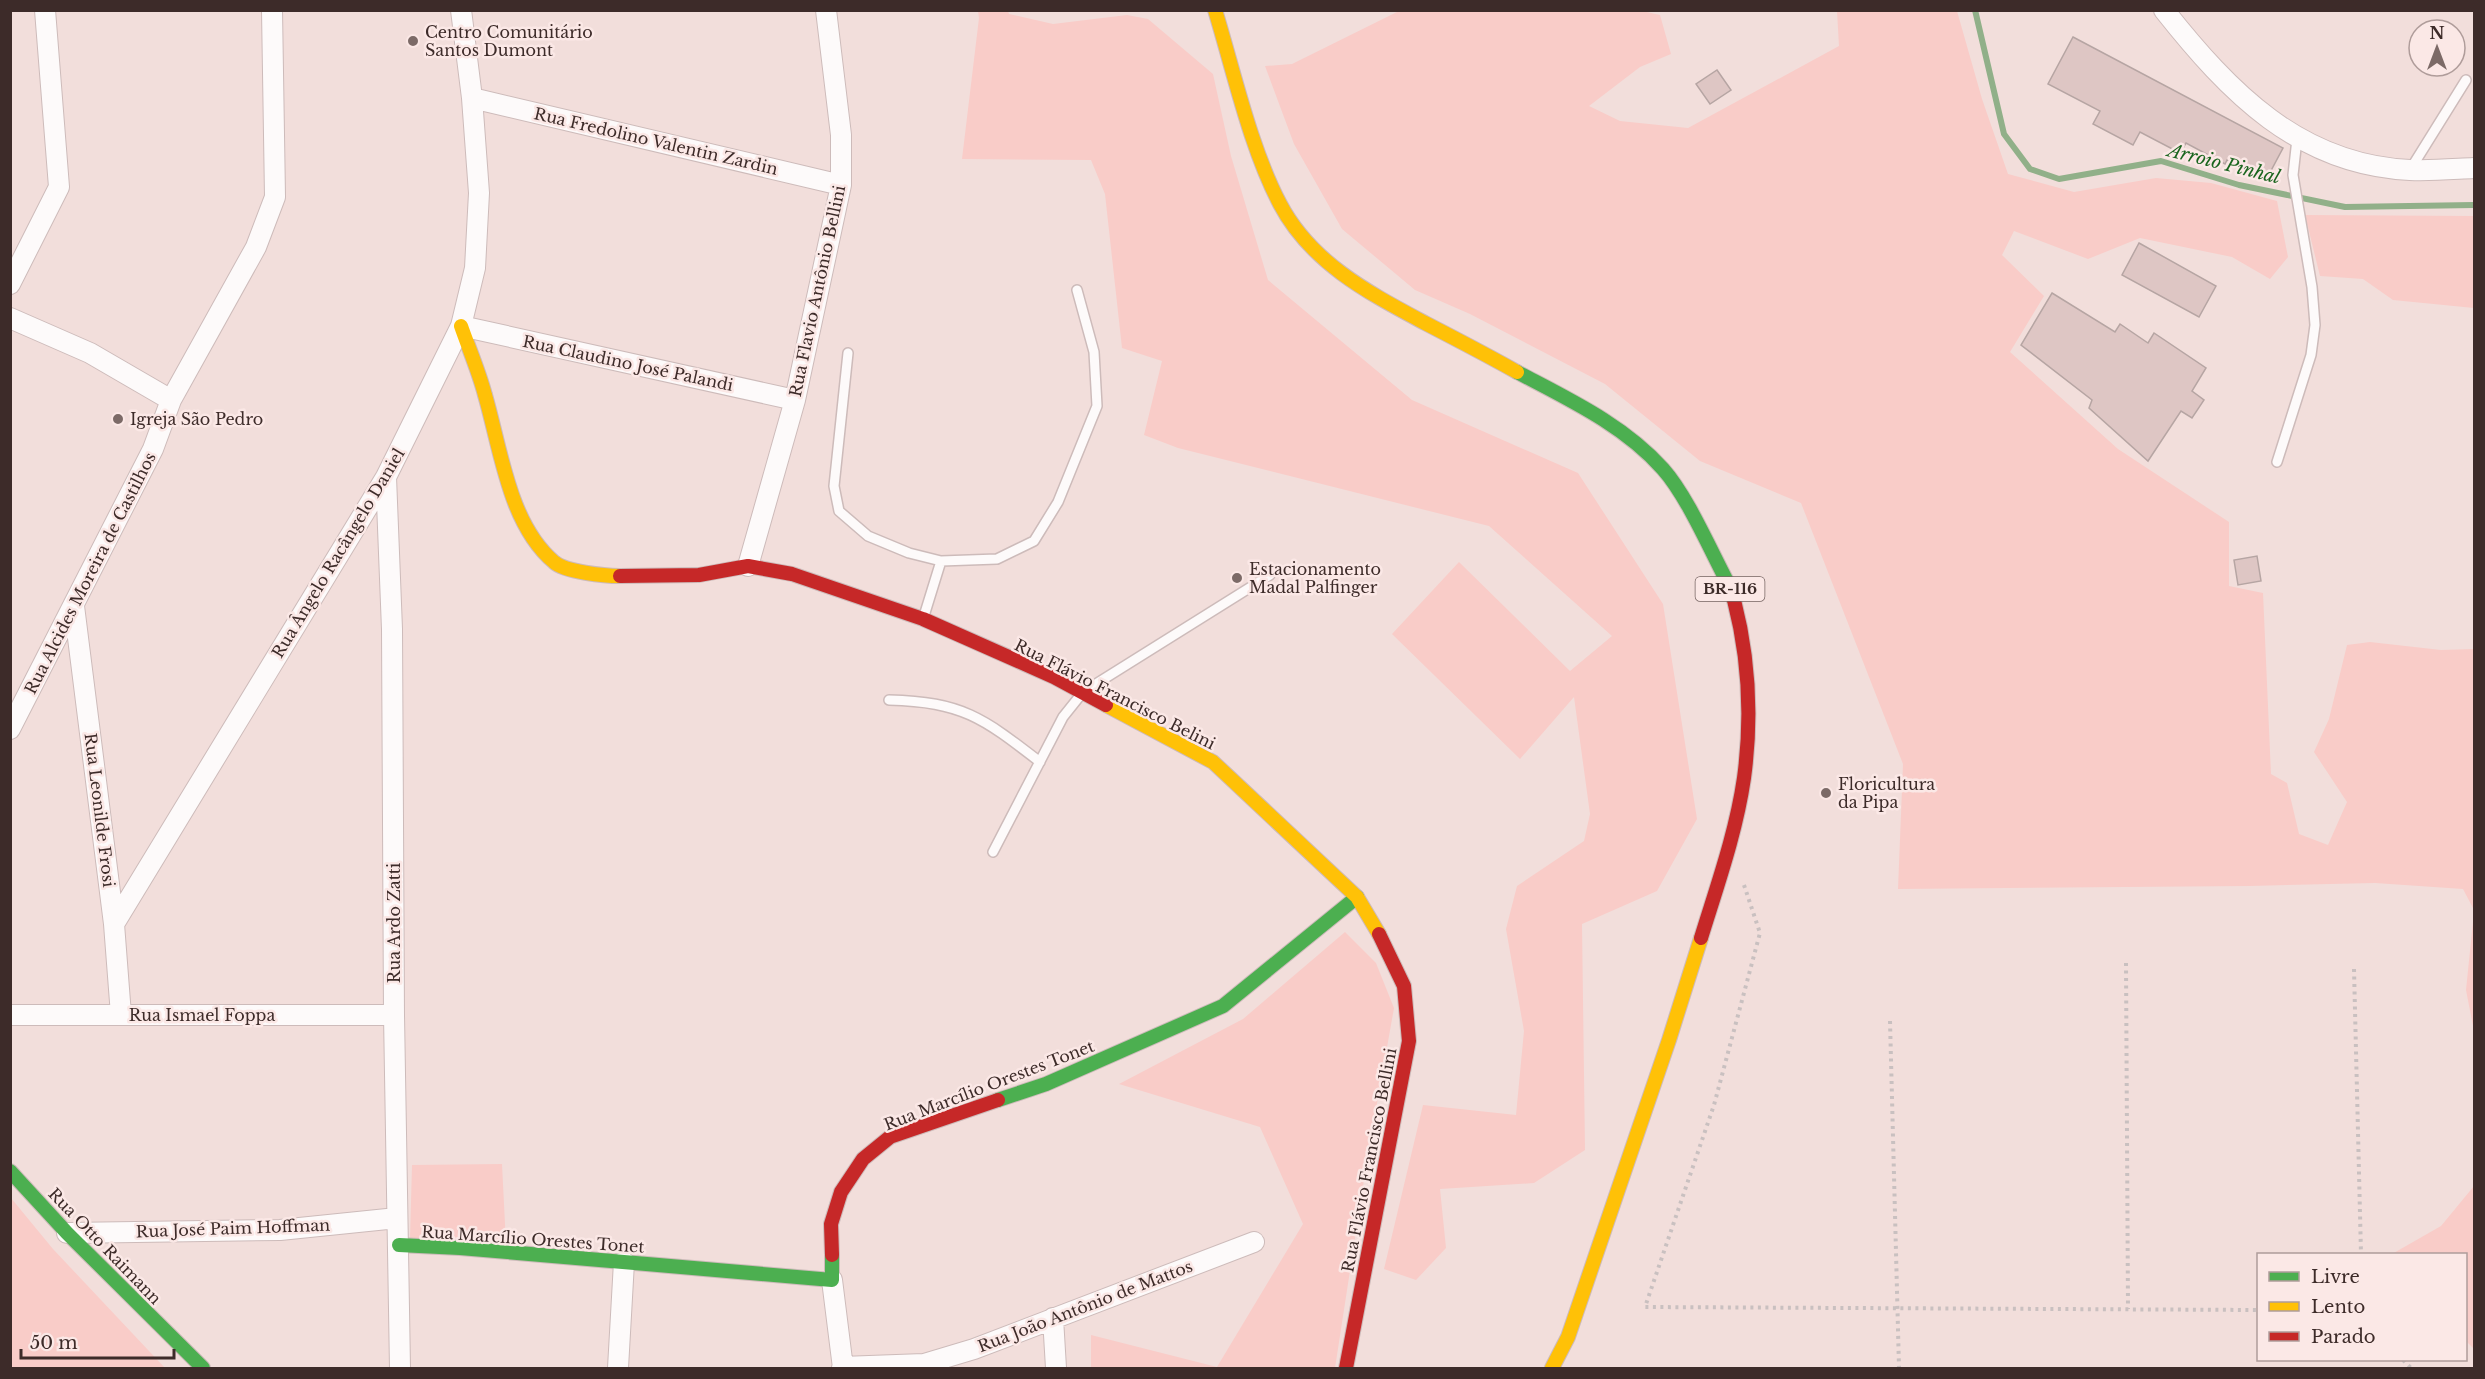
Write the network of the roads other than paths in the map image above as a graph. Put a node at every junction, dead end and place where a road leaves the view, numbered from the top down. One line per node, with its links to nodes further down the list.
1 (45, 10): 13 (street)
2 (272, 10): 18 (street, Rua Alcides Moreira de Castilhos)
3 (461, 10): 8 (street, Rua Ângelo Racângelo Daniel)
4 (826, 10): 12 (street, Rua Flavio Antônio Bellini)
5 (1215, 10): 51 (street, BR-116)
6 (2164, 10): 9 (street)
7 (2466, 80): 11 (lane)
8 (472, 98): 12 (street, Rua Fredolino Valentin Zardin); 16 (street, Rua Ângelo Racângelo Daniel)
9 (2297, 139): 11 (street); 20 (lane)
10 (2475, 168): 11 (street)
11 (2410, 170)
12 (841, 185): 19 (street, Rua Flavio Antônio Bellini)
13 (10, 284)
14 (1077, 290): 22 (lane)
15 (10, 318): 18 (street)
16 (460, 326): 19 (street, Rua Claudino José Palandi); 21 (street, Rua Ângelo Racângelo Daniel); 23 (street)
17 (848, 353): 22 (lane)
18 (171, 400): 25 (street, Rua Alcides Moreira de Castilhos)
19 (795, 400): 23 (street, Rua Flavio Antônio Bellini)
20 (2277, 462)
21 (386, 477): 33 (street, Rua Ângelo Racângelo Daniel); 35 (street, Rua Ardo Zatti)
22 (941, 561): 26 (lane)
23 (748, 566): 26 (street, Rua Flávio Francisco Belini)
24 (1270, 575): 27 (lane)
25 (74, 606): 29 (street, Rua Alcides Moreira de Castilhos); 33 (street, Rua Leonilde Frosi)
26 (922, 619): 27 (street, Rua Flávio Francisco Belini)
27 (1083, 692): 30 (lane); 32 (street, Rua Flávio Francisco Belini)
28 (889, 700): 30 (lane)
29 (12, 723)
30 (1040, 762): 31 (lane)
31 (993, 852)
32 (1357, 897): 43 (street, Rua Marcílio Orestes Tonet); 50 (street, Rua Flávio Francisco Bellini)
33 (114, 924): 34 (street, Rua Leonilde Frosi)
34 (121, 1015): 35 (street, Rua Ismael Foppa); 36 (street, Rua Ismael Foppa)
35 (394, 1015): 38 (street, Rua Ardo Zatti)
36 (10, 1016)
37 (10, 1171): 39 (street, Rua Otto Raimann)
38 (398, 1218): 39 (street, Rua José Paim Hoffman); 41 (street, Rua Ardo Zatti)
39 (67, 1233): 45 (street, Rua Otto Raimann)
40 (1254, 1242): 44 (street, Rua João Antônio de Mattos)
41 (399, 1245): 42 (street, Rua Marcílio Orestes Tonet); 46 (street, Rua Ardo Zatti)
42 (624, 1262): 43 (street, Rua Marcílio Orestes Tonet); 47 (street)
43 (832, 1280): 48 (street)
44 (1053, 1318): 48 (street, Rua João Antônio de Mattos); 49 (street)
45 (203, 1368)
46 (400, 1368)
47 (618, 1368)
48 (843, 1368)
49 (1056, 1368)
50 (1346, 1368)
51 (1552, 1368)

